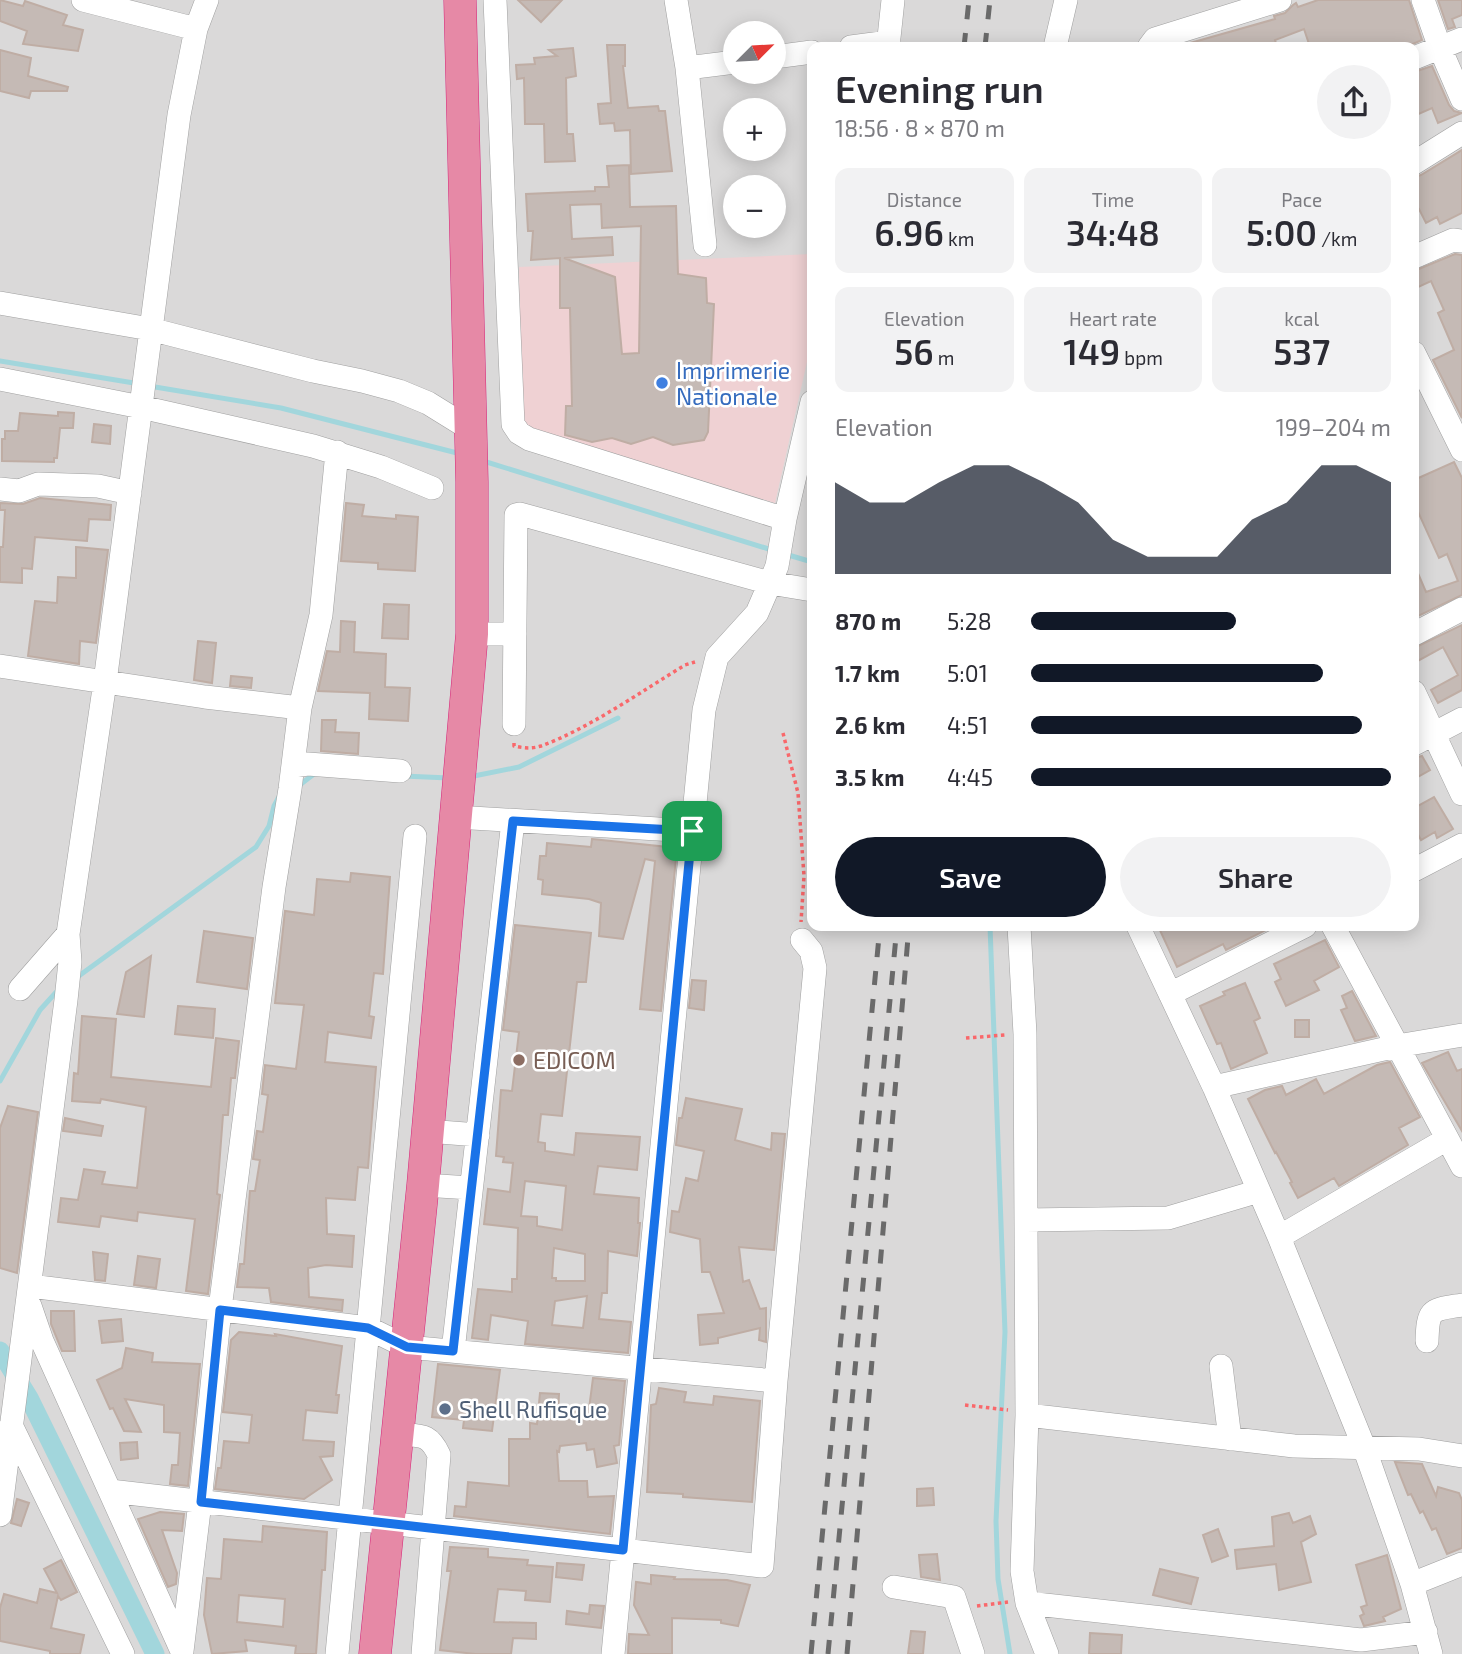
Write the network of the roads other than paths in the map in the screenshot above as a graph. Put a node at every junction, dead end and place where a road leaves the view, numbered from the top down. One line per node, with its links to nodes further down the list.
1 (83, 0): 11 (street)
2 (207, 0): 11 (street)
3 (460, 0): 34 (highway)
4 (495, 0): 40 (street)
5 (676, 0): 21 (street)
6 (893, 0): 13 (street)
7 (1066, 0): 14 (street)
8 (1280, 0): 10 (street)
9 (1423, 0): 16 (street)
10 (1227, 9): 15 (street)
11 (197, 29): 29 (street)
12 (1462, 39): 16 (street)
13 (889, 42)
14 (1057, 42)
15 (1153, 42)
16 (1440, 48): 19 (street); 22 (street)
17 (807, 53): 18 (street)
18 (786, 55)
19 (1419, 56)
20 (723, 64): 21 (street)
21 (687, 68): 26 (street)
22 (1462, 99)
23 (1462, 133): 24 (street)
24 (1419, 160)
25 (1462, 241): 27 (street)
26 (705, 245)
27 (1419, 255)
28 (0, 303): 29 (street)
29 (150, 329): 32 (street); 34 (street)
30 (1419, 364): 35 (street)
31 (0, 379): 32 (street)
32 (142, 400): 36 (street); 39 (street)
33 (807, 424): 40 (street)
34 (470, 436): 45 (highway)
35 (1462, 450)
36 (337, 452): 37 (street); 49 (street)
37 (432, 488)
38 (0, 489): 39 (street)
39 (130, 493): 48 (street)
40 (783, 528): 41 (street)
41 (774, 575): 42 (street); 46 (street); 59 (street)
42 (807, 588)
43 (1462, 609): 44 (street)
44 (1419, 631)
45 (472, 634): 46 (street); 56 (highway)
46 (515, 634): 52 (street)
47 (0, 666): 48 (street)
48 (105, 682): 49 (street); 67 (street)
49 (300, 709): 54 (street)
50 (1419, 718): 53 (street)
51 (1462, 719): 53 (street)
52 (514, 724)
53 (1423, 739): 57 (street)
54 (293, 766): 55 (street); 85 (street)
55 (400, 771)
56 (458, 793): 58 (street); 74 (highway)
57 (1462, 794)
58 (513, 821): 59 (street); 75 (street)
59 (692, 831): 91 (street)
60 (415, 836): 86 (street)
61 (1462, 845): 62 (street)
62 (1419, 867)
63 (1019, 931): 81 (street)
64 (1140, 931): 70 (street)
65 (1295, 931): 70 (street)
66 (1336, 931): 72 (street)
67 (68, 934): 69 (street); 83 (street)
68 (802, 940): 92 (street)
69 (20, 989)
70 (1170, 994): 73 (street)
71 (1462, 1035): 72 (street)
72 (1397, 1046): 73 (street); 76 (street)
73 (1214, 1087): 80 (street)
74 (427, 1131): 75 (street); 78 (highway)
75 (478, 1135): 79 (street)
76 (1447, 1139): 77 (street); 82 (street)
77 (1462, 1166)
78 (423, 1185): 79 (street); 88 (highway)
79 (471, 1188): 89 (street)
80 (1259, 1191): 81 (street); 82 (street)
81 (1026, 1220): 94 (street)
82 (1279, 1237): 98 (street)
83 (27, 1302): 85 (street); 93 (street); 101 (street)
84 (1462, 1304): 87 (street)
85 (220, 1310): 86 (street); 102 (street)
86 (368, 1328): 88 (street); 104 (street)
87 (1427, 1341)
88 (407, 1347): 89 (street); 96 (highway)
89 (453, 1351): 91 (street)
90 (1221, 1366): 97 (street)
91 (640, 1368): 92 (street); 107 (street)
92 (776, 1381): 107 (street)
93 (7, 1402): 95 (street)
94 (1020, 1413): 97 (street); 111 (street)
95 (11, 1426): 100 (street); 114 (street)
96 (398, 1434): 105 (highway); 106 (street)
97 (1230, 1439): 98 (street)
98 (1364, 1447): 99 (street); 109 (street)
99 (1462, 1456)
100 (3, 1471): 103 (street)
101 (110, 1492): 102 (street); 113 (street)
102 (201, 1502): 104 (street); 113 (street)
103 (0, 1515)
104 (350, 1519): 105 (street); 115 (street)
105 (389, 1524): 106 (street); 116 (highway)
106 (434, 1528): 107 (street); 117 (street)
107 (623, 1550): 118 (street)
108 (1462, 1564): 109 (street)
109 (1412, 1584): 112 (street)
110 (894, 1587): 119 (street)
111 (1020, 1602): 112 (street); 120 (street)
112 (1429, 1643)
113 (183, 1652)
114 (123, 1654)
115 (337, 1654)
116 (375, 1654)
117 (423, 1654)
118 (613, 1654)
119 (973, 1654)
120 (1047, 1654)

